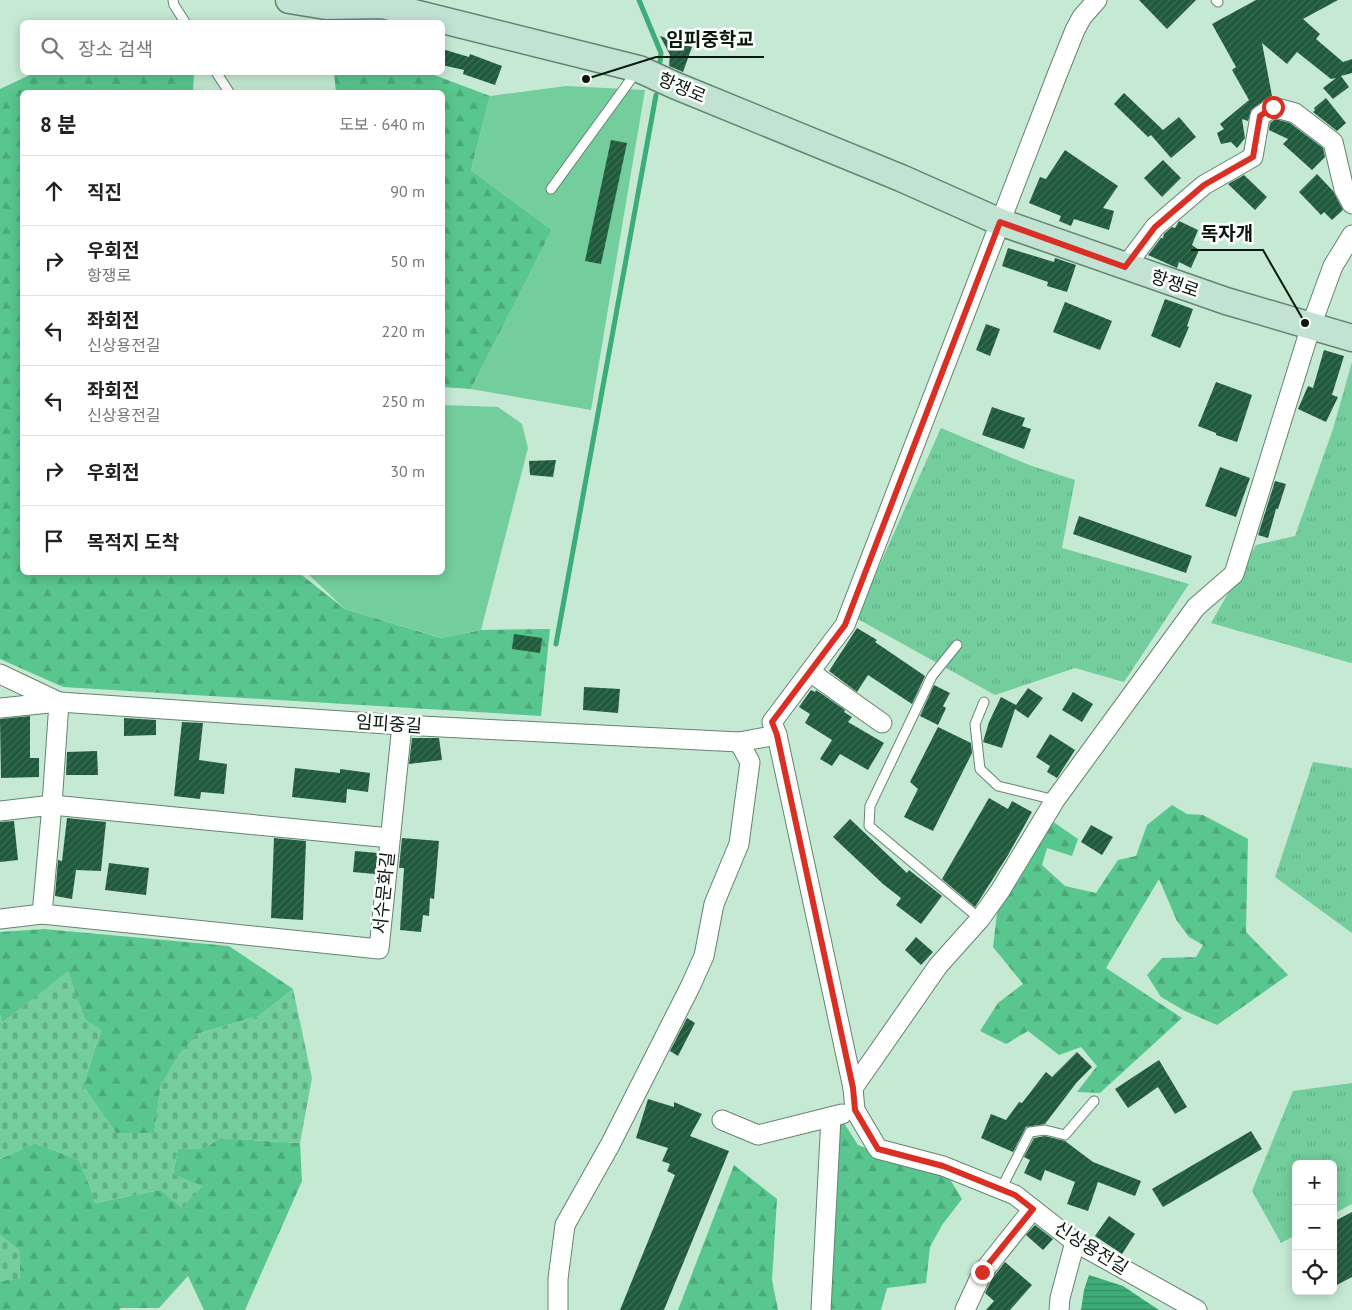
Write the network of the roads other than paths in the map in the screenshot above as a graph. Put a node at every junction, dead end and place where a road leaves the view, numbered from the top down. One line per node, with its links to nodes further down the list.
1 (174, 0): 5 (lane)
2 (289, 0): 4 (street, 항쟁로)
3 (1097, 0): 11 (street)
4 (386, 2): 6 (street, 항쟁로)
5 (184, 20)
6 (639, 69): 9 (lane); 11 (street, 항쟁로)
7 (218, 75): 8 (lane)
8 (228, 90)
9 (551, 189)
10 (1352, 204): 13 (street)
11 (1000, 222): 13 (street, 항쟁로); 17 (street, 신상용전길)
12 (1352, 235): 14 (street)
13 (1125, 267): 14 (street, 항쟁로)
14 (1311, 326): 15 (street, 항쟁로); 26 (street)
15 (1352, 338)
16 (957, 645): 32 (lane)
17 (810, 672): 22 (street); 24 (street, 신상용전길)
18 (0, 674): 19 (street)
19 (59, 702): 21 (street, 임피중길); 23 (street, 임피중길); 27 (street)
20 (984, 702): 26 (lane)
21 (0, 708)
22 (882, 723)
23 (402, 725): 25 (street, 임피중길); 29 (street)
24 (777, 735): 25 (street, 임피중길); 33 (street, 신상용전길)
25 (739, 742): 41 (street)
26 (1055, 800): 32 (street)
27 (52, 805): 28 (street, 서수문화길); 29 (street, 서수문화길); 30 (street)
28 (0, 811)
29 (390, 838): 30 (street, 서수문화길)
30 (42, 914): 31 (street, 서수문화길)
31 (0, 919)
32 (980, 919): 33 (street)
33 (853, 1088): 35 (street, 신상용전길)
34 (1094, 1101): 38 (lane)
35 (855, 1110): 36 (street); 38 (street, 신상용전길)
36 (831, 1117): 37 (street); 42 (street)
37 (722, 1120)
38 (1001, 1189): 39 (street, 신상용전길)
39 (1033, 1209): 40 (street, 신상용전길); 43 (street)
40 (1075, 1242): 44 (street); 45 (street, 신상용전길)
41 (558, 1310)
42 (820, 1310)
43 (966, 1310)
44 (1059, 1310)
45 (1197, 1310)

